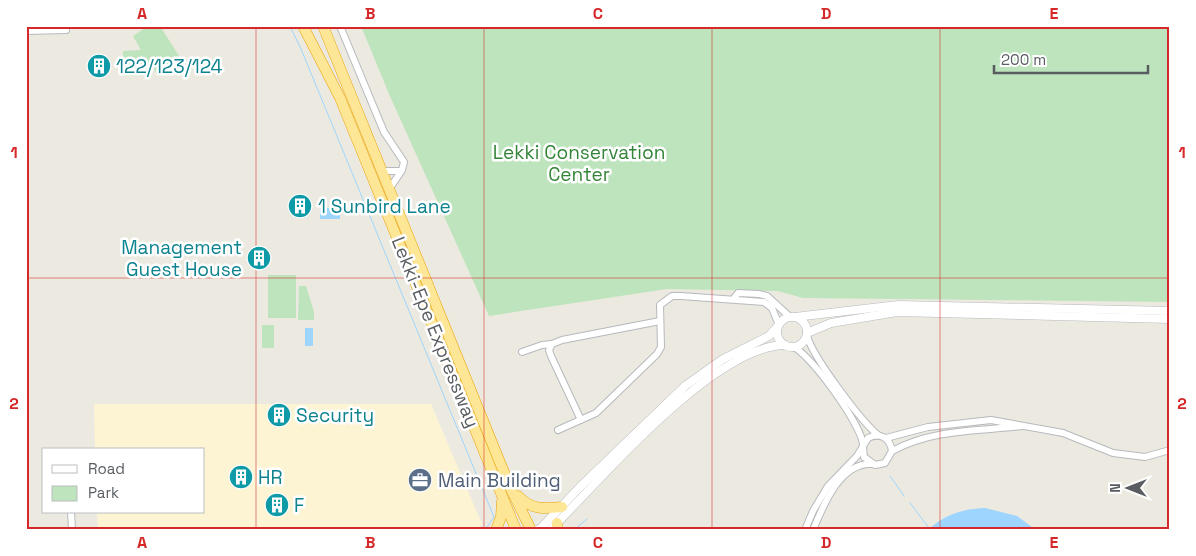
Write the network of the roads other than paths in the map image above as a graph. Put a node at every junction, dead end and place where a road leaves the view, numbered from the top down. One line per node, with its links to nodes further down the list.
1 (303, 26): 29 (highway, Lekki-Epe Expressway)
2 (323, 26): 7 (highway, Lekki-Epe Expressway)
3 (340, 26): 8 (street)
4 (48, 28): 5 (street); 6 (street)
5 (26, 30)
6 (66, 30)
7 (383, 171): 8 (street); 9 (highway, Lekki-Epe Expressway)
8 (402, 171): 9 (street)
9 (390, 188): 31 (highway, Lekki-Epe Expressway)
10 (734, 298): 12 (street); 14 (street); 15 (street)
11 (1170, 311): 12 (street)
12 (793, 317): 15 (street); 16 (street)
13 (1170, 319): 16 (street)
14 (660, 322): 17 (street); 21 (street)
15 (778, 326): 18 (street); 33 (street)
16 (807, 334): 19 (street); 24 (street)
17 (552, 344): 20 (street); 21 (street)
18 (785, 345): 19 (street); 35 (street)
19 (793, 347): 26 (street)
20 (522, 352)
21 (581, 420): 23 (street)
22 (1029, 426): 25 (street); 27 (street); 28 (street)
23 (558, 430)
24 (878, 435): 25 (street); 26 (street)
25 (886, 438): 28 (street)
26 (863, 446): 30 (street); 42 (street)
27 (1170, 450)
28 (892, 451): 30 (street)
29 (484, 452): 32 (highway, Lekki-Epe Expressway); 39 (highway)
30 (872, 464): 43 (street)
31 (510, 487): 33 (highway); 40 (highway, Lekki-Epe Expressway)
32 (502, 495): 37 (highway); 38 (highway, Lekki-Epe Expressway)
33 (562, 507): 41 (street)
34 (71, 514): 36 (street)
35 (555, 527)
36 (72, 530)
37 (496, 530)
38 (516, 530)
39 (524, 530)
40 (532, 530)
41 (537, 530)
42 (805, 530)
43 (813, 530)

